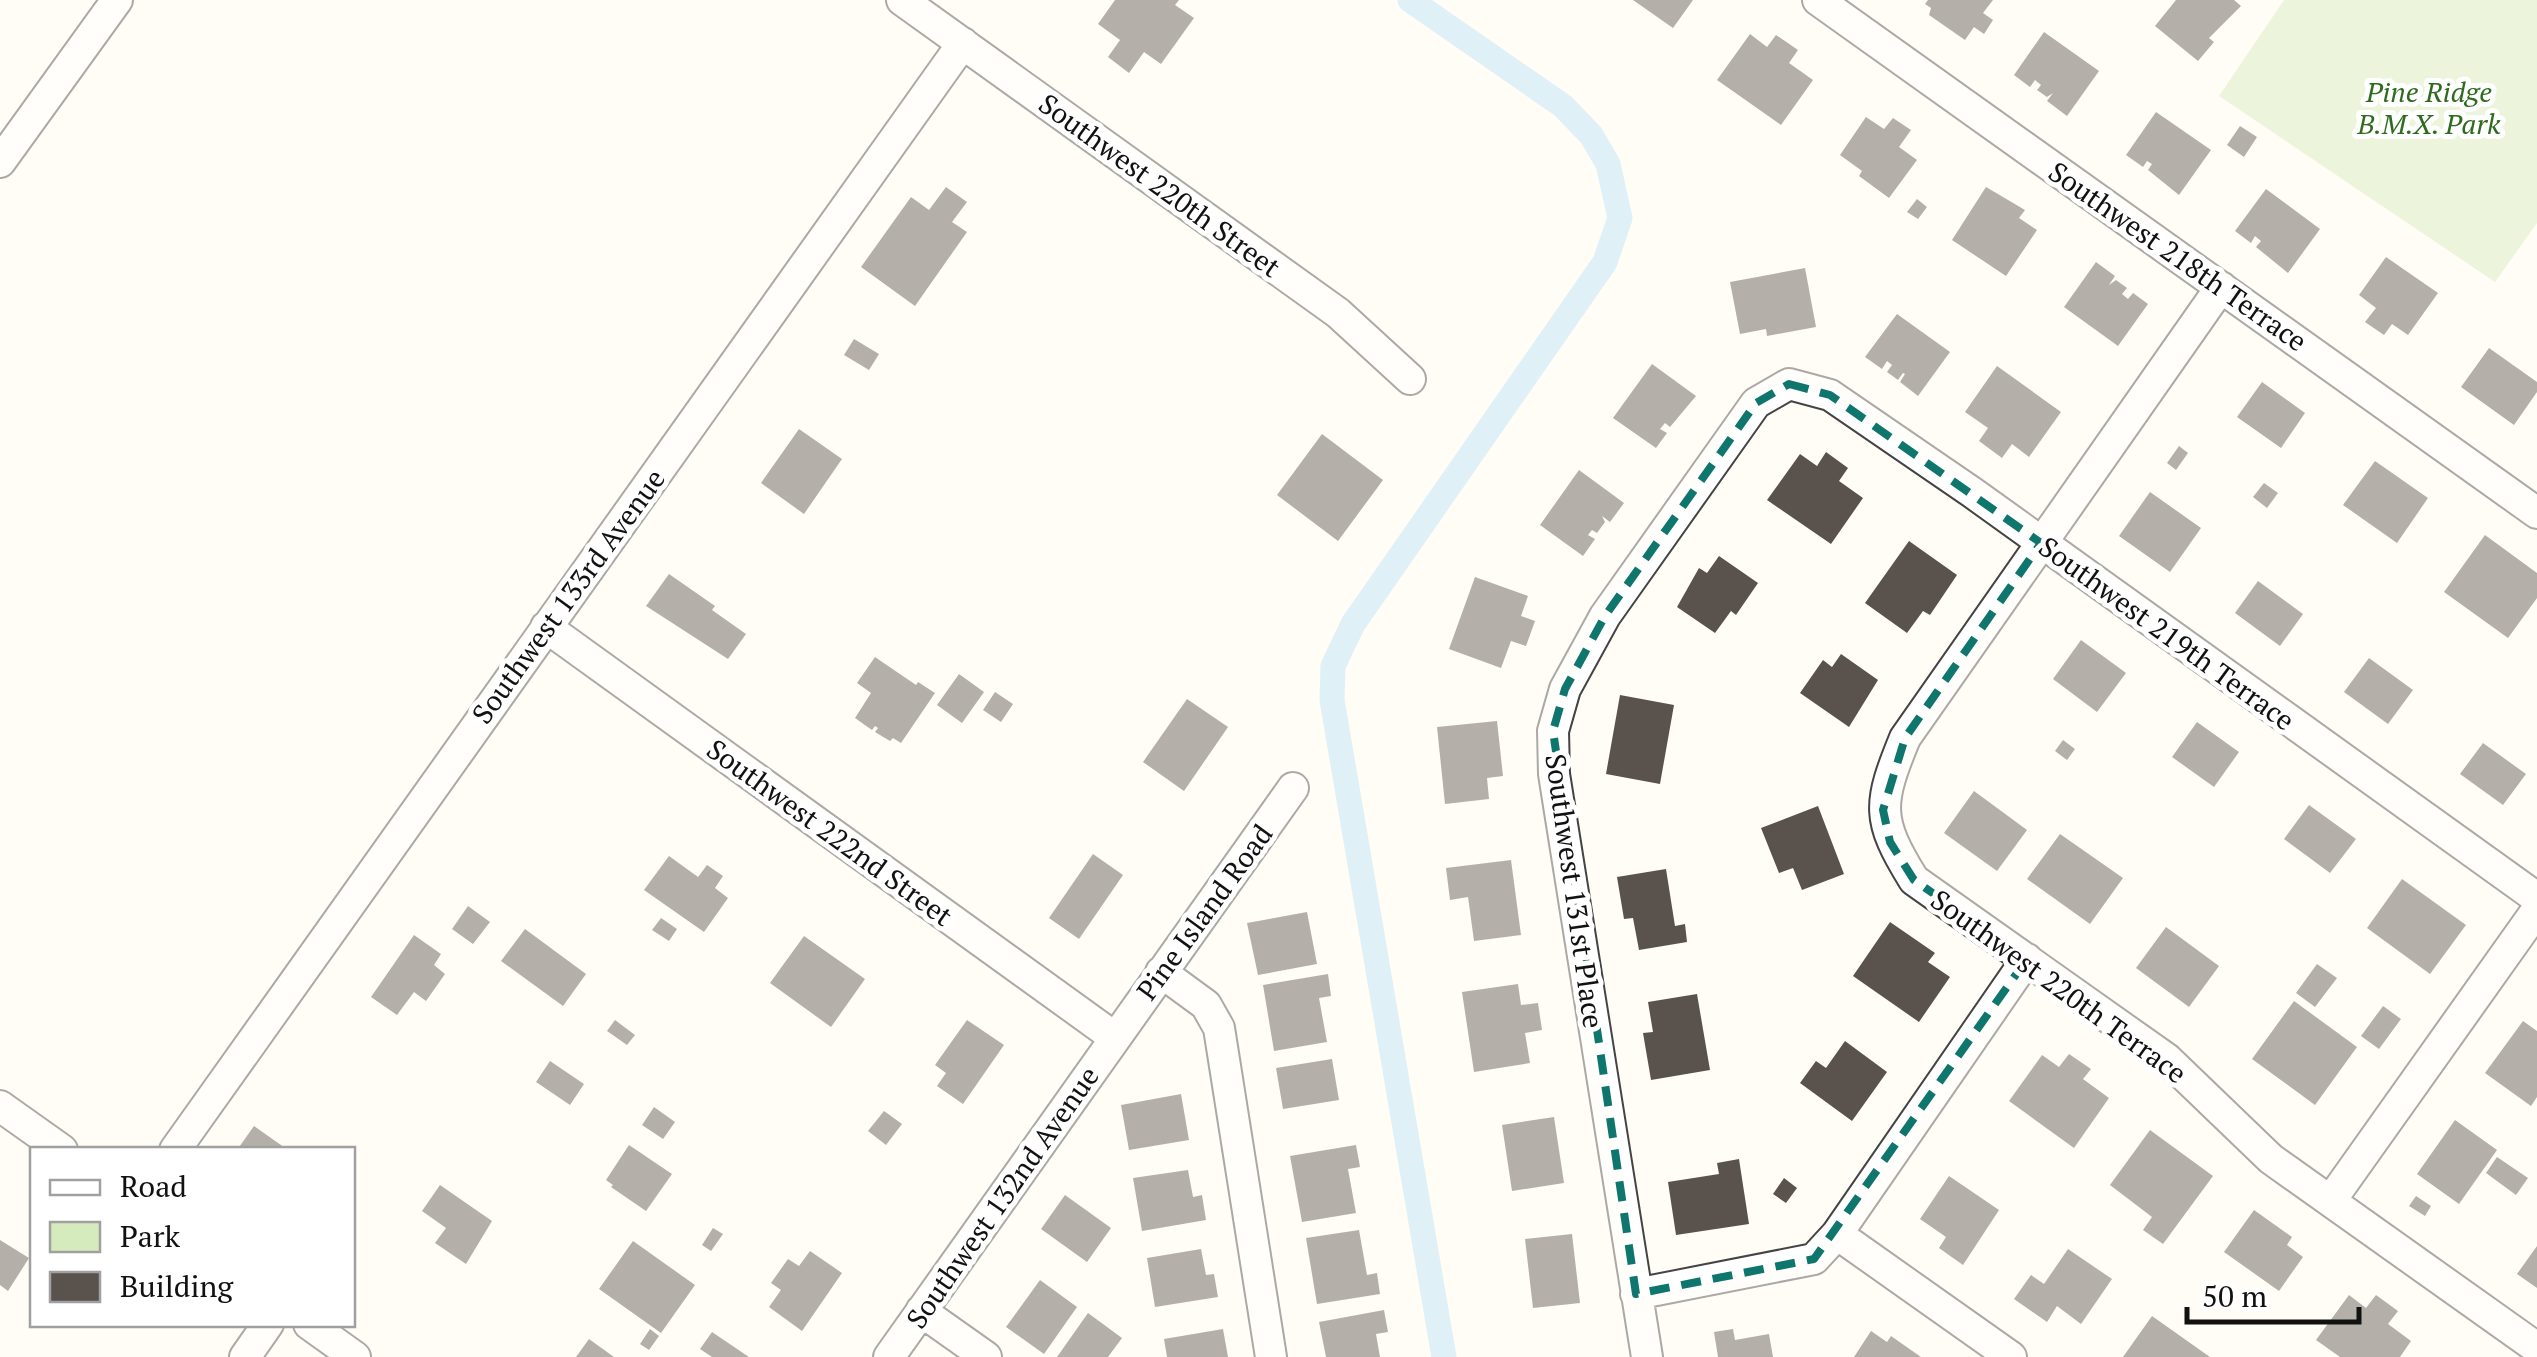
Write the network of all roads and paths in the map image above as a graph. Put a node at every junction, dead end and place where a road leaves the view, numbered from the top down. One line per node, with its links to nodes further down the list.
1 (116, 0): 5 (street)
2 (902, 0): 4 (street, Southwest 220th Street)
3 (1836, 5): 6 (street, Southwest 218th Terrace)
4 (963, 43): 7 (street, Southwest 220th Street); 11 (street, Southwest 133rd Avenue)
5 (0, 162)
6 (2221, 287): 9 (street, Southwest 218th Terrace); 10 (street)
7 (1410, 379)
8 (1789, 384): 10 (street, Southwest 219th Terrace); 23 (street, Southwest 131st Place)
9 (2537, 513)
10 (2040, 543): 13 (street, Southwest 219th Terrace); 15 (street, Southwest 220th Terrace)
11 (546, 627): 17 (street, Southwest 222nd Street); 20 (street, Southwest 133rd Avenue)
12 (1293, 788): 16 (street, Pine Island Road)
13 (2537, 898)
14 (2537, 910): 21 (street)
15 (2027, 959): 21 (street, Southwest 220th Terrace); 22 (street)
16 (1161, 972): 17 (street, Pine Island Road); 32 (street)
17 (1114, 1037): 24 (street, Southwest 132nd Avenue)
18 (0, 1106): 19 (street)
19 (58, 1147)
20 (176, 1147)
21 (2330, 1200): 27 (street, Southwest 220th Terrace)
22 (1837, 1234): 23 (street); 34 (street)
23 (1636, 1294): 33 (street, Southwest 131st Place)
24 (921, 1311): 30 (street, Southwest 132nd Avenue); 31 (street)
25 (266, 1327): 28 (street)
26 (313, 1327): 29 (street)
27 (2537, 1348)
28 (245, 1357)
29 (355, 1357)
30 (889, 1357)
31 (986, 1357)
32 (1271, 1357)
33 (1647, 1357)
34 (2011, 1357)

